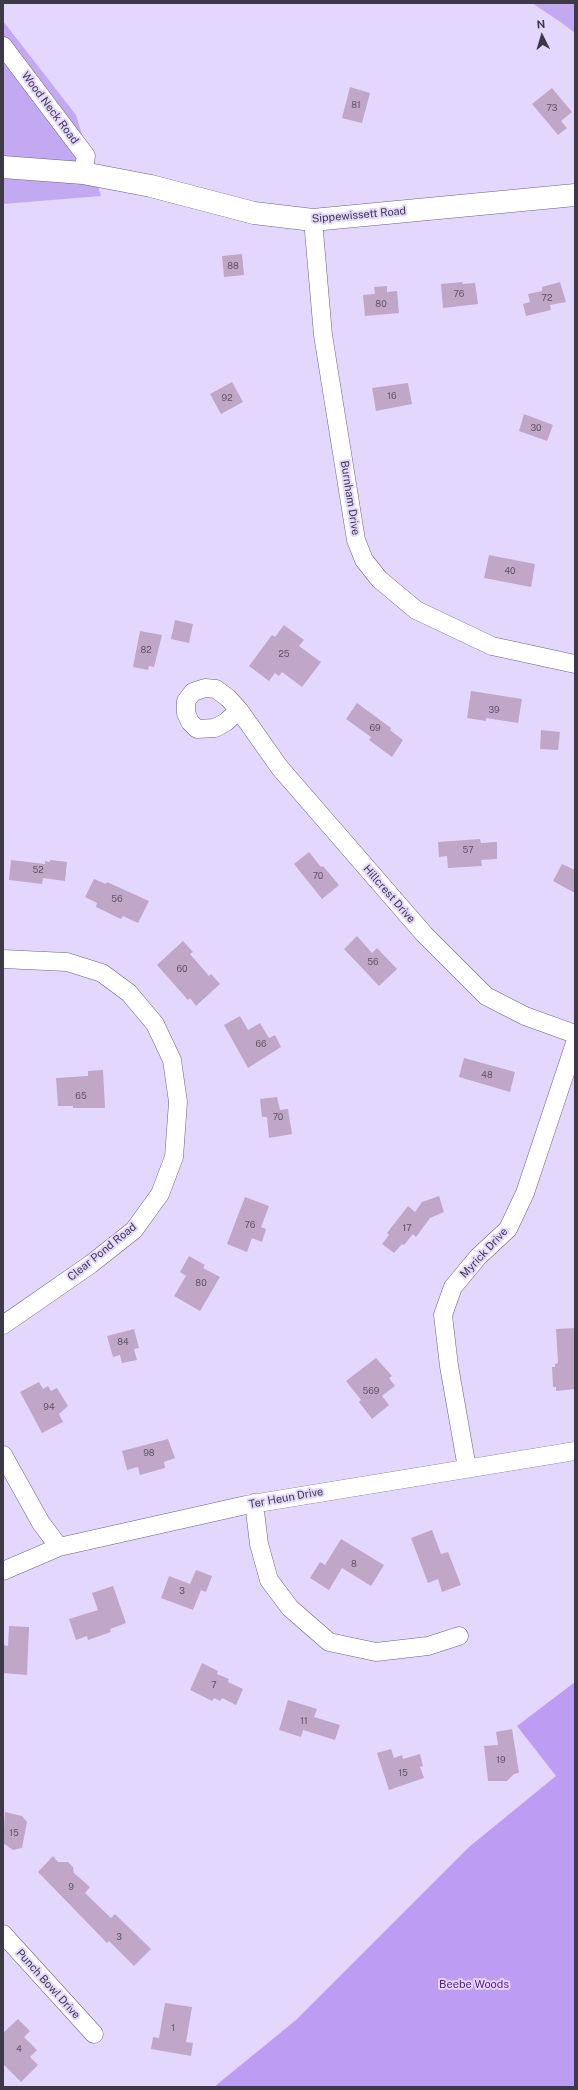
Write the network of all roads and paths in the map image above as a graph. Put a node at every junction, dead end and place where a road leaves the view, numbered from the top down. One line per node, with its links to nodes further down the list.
1 (3, 46): 3 (street, Wood Neck Road)
2 (3, 167): 3 (main road, Sippewissett Road)
3 (83, 173): 5 (main road, Sippewissett Road)
4 (575, 195): 5 (main road, Sippewissett Road)
5 (313, 220): 6 (street, Burnham Drive)
6 (575, 664)
7 (238, 710): 9 (street, Hillcrest Drive)
8 (3, 959): 11 (street, Clear Pond Road)
9 (575, 1034)
10 (575, 1043): 14 (street, Myrick Drive)
11 (3, 1325)
12 (575, 1451): 14 (street, Ter Heun Drive)
13 (3, 1455): 16 (street)
14 (467, 1468): 15 (street, Ter Heun Drive)
15 (254, 1503): 16 (street, Ter Heun Drive); 18 (street)
16 (59, 1547): 17 (street, Ter Heun Drive)
17 (3, 1571)
18 (459, 1636)
19 (3, 1934): 20 (street, Punch Bowl Drive)
20 (94, 2034)

